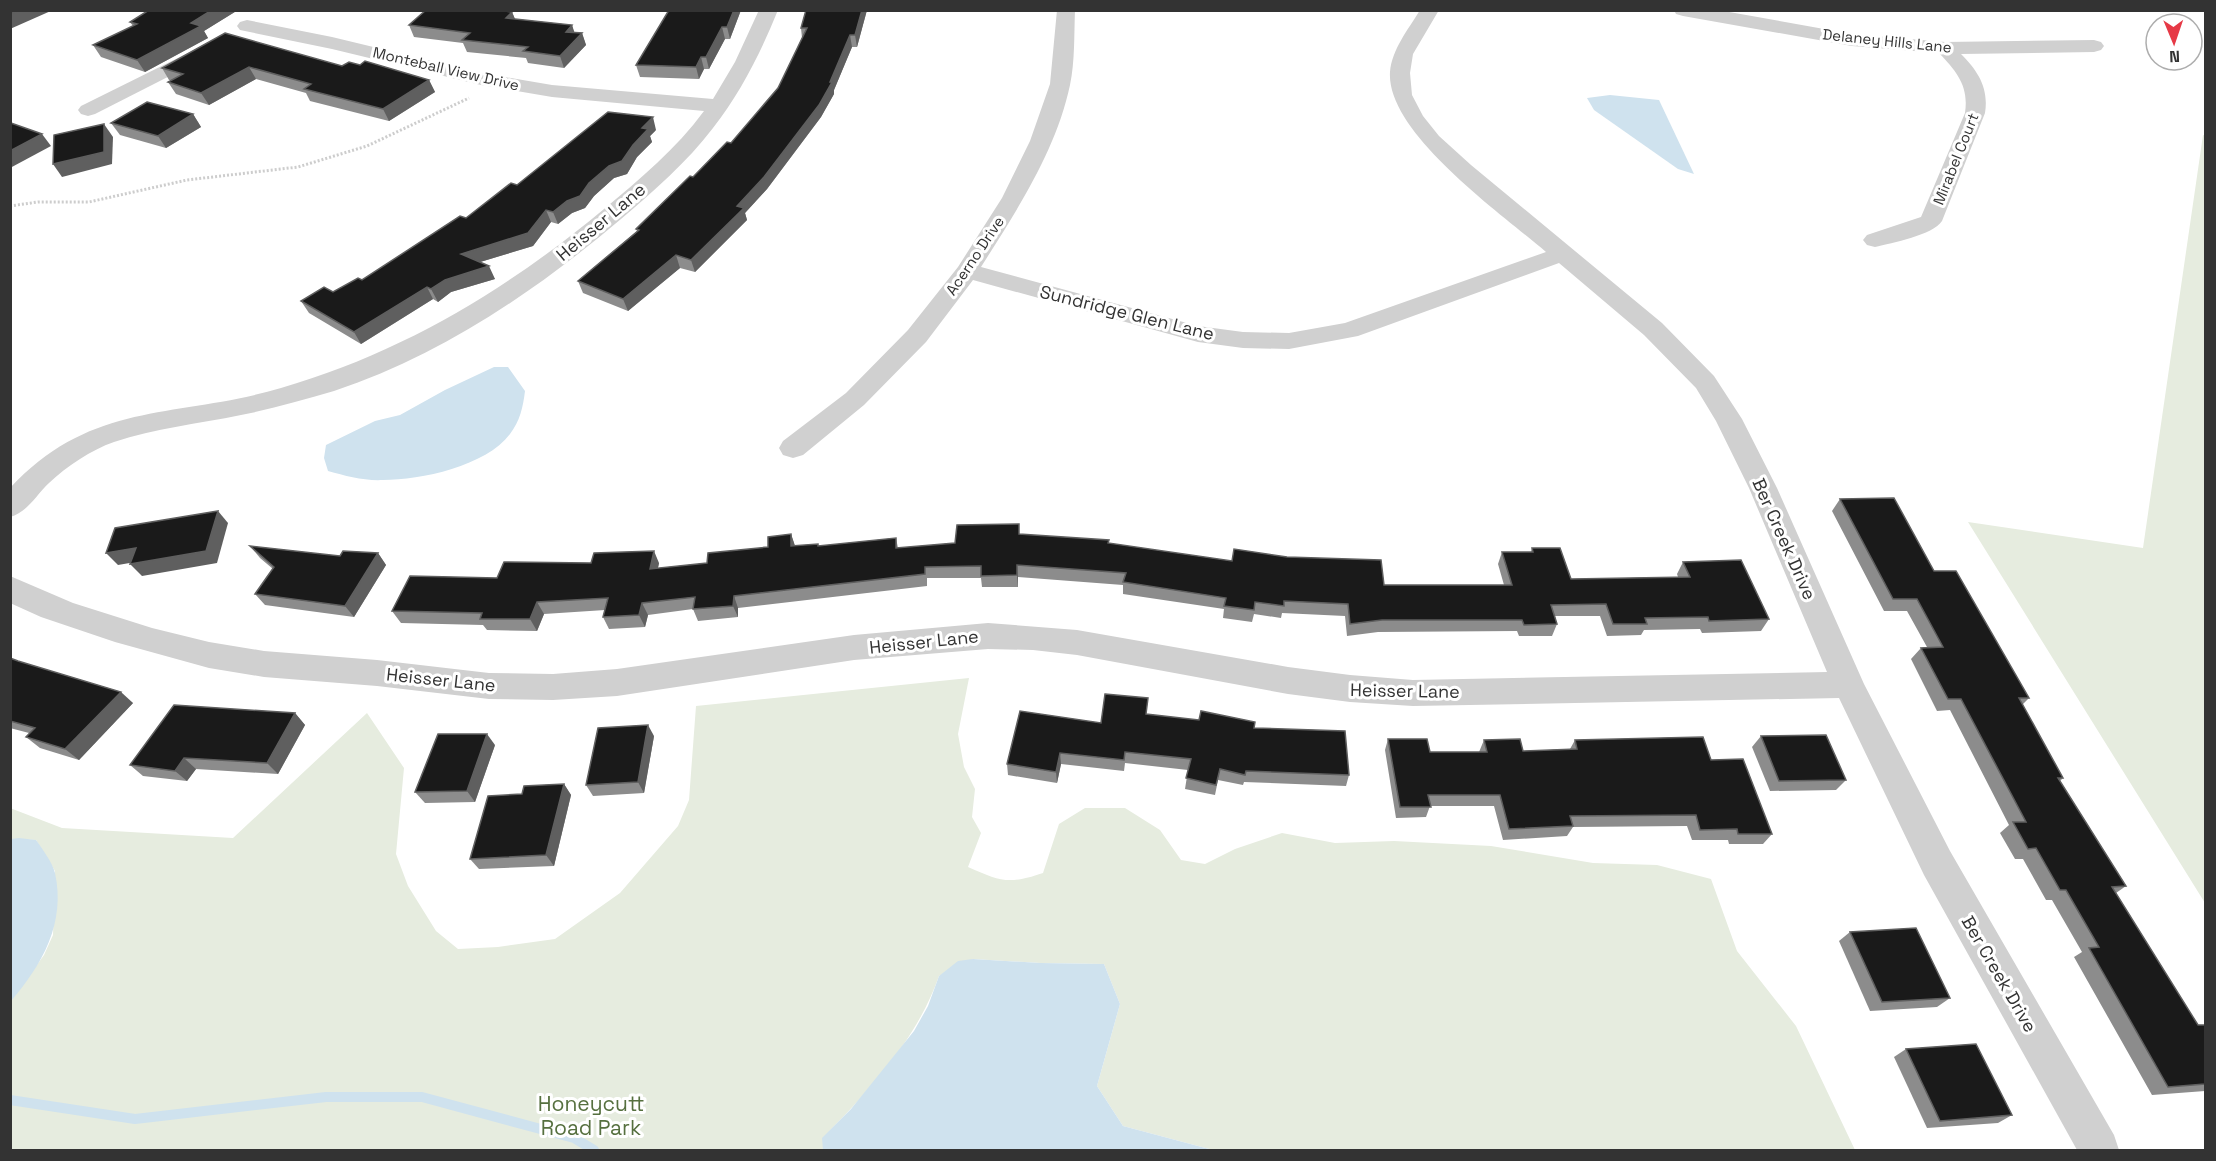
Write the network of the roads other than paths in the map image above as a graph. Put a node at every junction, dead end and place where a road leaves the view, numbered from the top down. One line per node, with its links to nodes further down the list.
1 (272, 10): 9 (street, Monteball View Drive)
2 (769, 10): 9 (street, Heisser Lane)
3 (1066, 10): 13 (street, Acerno Drive)
4 (1430, 10): 12 (street, Ber Creek Drive)
5 (1683, 10): 8 (street, Delaney Hills Lane)
6 (212, 46): 10 (street)
7 (2094, 46): 8 (street, Delaney Hills Lane)
8 (1945, 48): 11 (street, Mirabel Court)
9 (718, 106): 15 (street, Heisser Lane)
10 (88, 110)
11 (1875, 240)
12 (1562, 254): 13 (street, Sundridge Glen Lane); 17 (street, Ber Creek Drive)
13 (967, 271): 14 (street, Acerno Drive)
14 (793, 448)
15 (10, 507)
16 (10, 588): 17 (street, Heisser Lane)
17 (1849, 685): 18 (street, Ber Creek Drive)
18 (2099, 1150)

